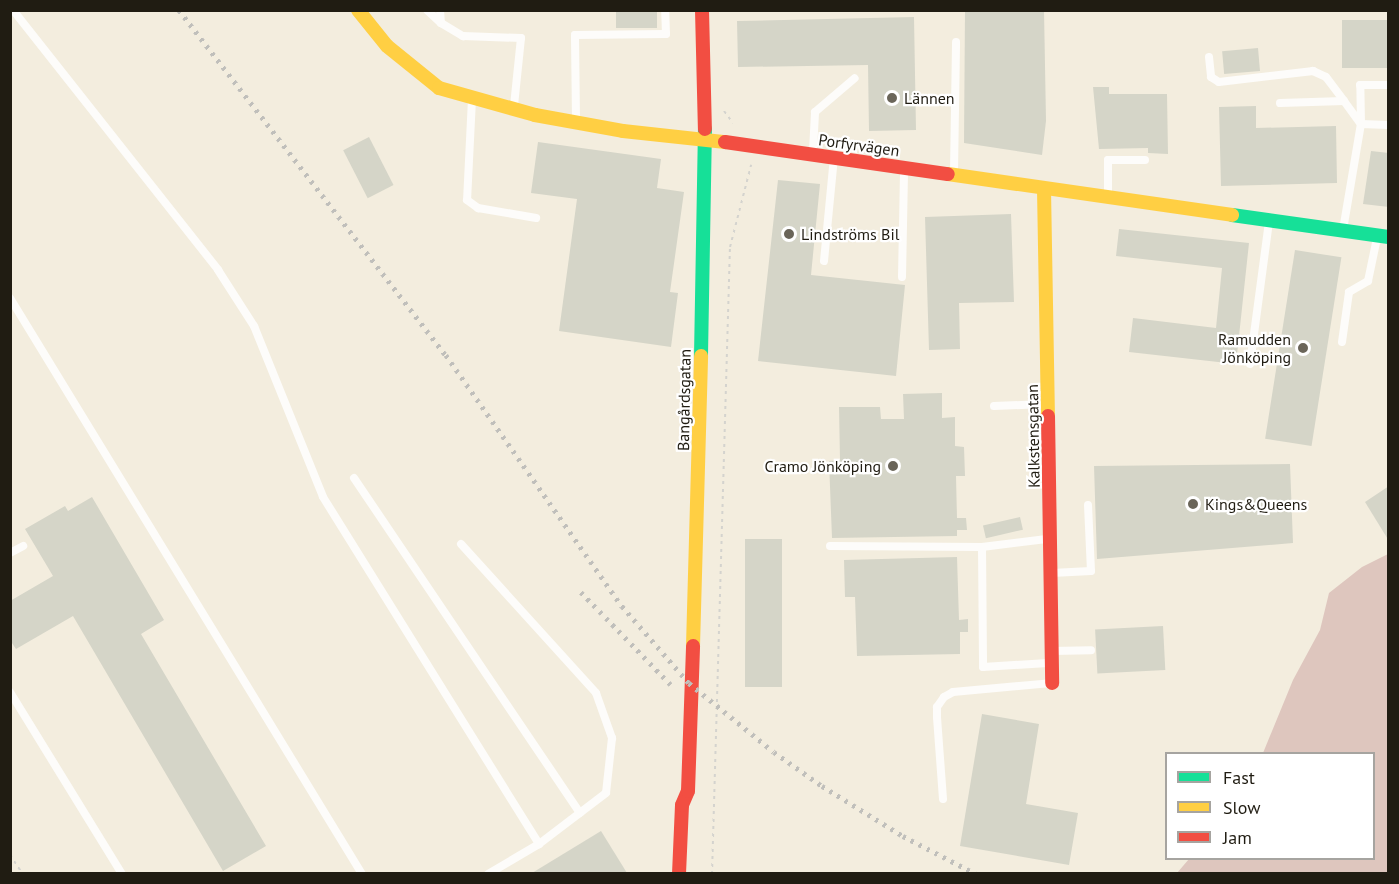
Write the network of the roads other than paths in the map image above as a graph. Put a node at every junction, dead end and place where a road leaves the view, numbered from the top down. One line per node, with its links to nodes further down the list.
1 (13, 10): 54 (lane)
2 (358, 10): 12 (street, Porfyrvägen)
3 (427, 10): 7 (lane)
4 (440, 10): 7 (lane)
5 (665, 10): 16 (lane)
6 (702, 10): 19 (street, Bangårdsgatan)
7 (441, 23): 15 (lane)
8 (956, 42): 24 (lane)
9 (1209, 57): 13 (lane)
10 (855, 78): 20 (lane)
11 (1389, 85): 17 (lane)
12 (472, 99): 15 (street, Porfyrvägen); 27 (lane)
13 (1344, 102): 14 (lane); 17 (lane)
14 (1281, 103)
15 (513, 110): 16 (street, Porfyrvägen)
16 (576, 123): 19 (street, Porfyrvägen)
17 (1361, 124): 18 (lane); 29 (lane)
18 (1389, 125)
19 (705, 139): 20 (street, Porfyrvägen); 51 (street, Bangårdsgatan)
20 (813, 155): 21 (street, Porfyrvägen)
21 (834, 158): 23 (street, Porfyrvägen); 31 (lane)
22 (1145, 160): 26 (lane)
23 (904, 168): 24 (street, Porfyrvägen); 32 (lane)
24 (954, 175): 25 (street, Porfyrvägen)
25 (1044, 189): 26 (street, Porfyrvägen); 36 (street, Kalkstensgatan)
26 (1108, 198): 28 (street, Porfyrvägen)
27 (536, 218)
28 (1269, 220): 29 (street, Porfyrvägen); 35 (lane)
29 (1343, 231): 30 (street, Porfyrvägen)
30 (1383, 236): 34 (lane)
31 (824, 261)
32 (902, 277)
33 (10, 298): 56 (lane)
34 (1342, 342)
35 (1250, 363)
36 (1049, 403): 37 (lane); 40 (street, Kalkstensgatan)
37 (994, 406)
38 (354, 478): 53 (lane)
39 (1088, 505): 46 (lane)
40 (1051, 539): 44 (lane); 46 (street, Kalkstensgatan)
41 (461, 544): 53 (lane)
42 (23, 546): 45 (lane)
43 (830, 546): 44 (lane)
44 (982, 547): 48 (lane)
45 (10, 553)
46 (1051, 573): 48 (street, Kalkstensgatan)
47 (1091, 650): 48 (lane)
48 (1052, 656): 49 (street, Kalkstensgatan)
49 (1052, 683): 52 (lane)
50 (10, 692): 55 (lane)
51 (688, 791): 58 (street, Bangårdsgatan); 59 (lane, Bangårdsgatan); 60 (street, Bangårdsgatan)
52 (943, 799)
53 (580, 813): 54 (lane)
54 (539, 844): 57 (lane)
55 (122, 873)
56 (362, 873)
57 (489, 873)
58 (679, 873)
59 (688, 873)
60 (693, 873)

